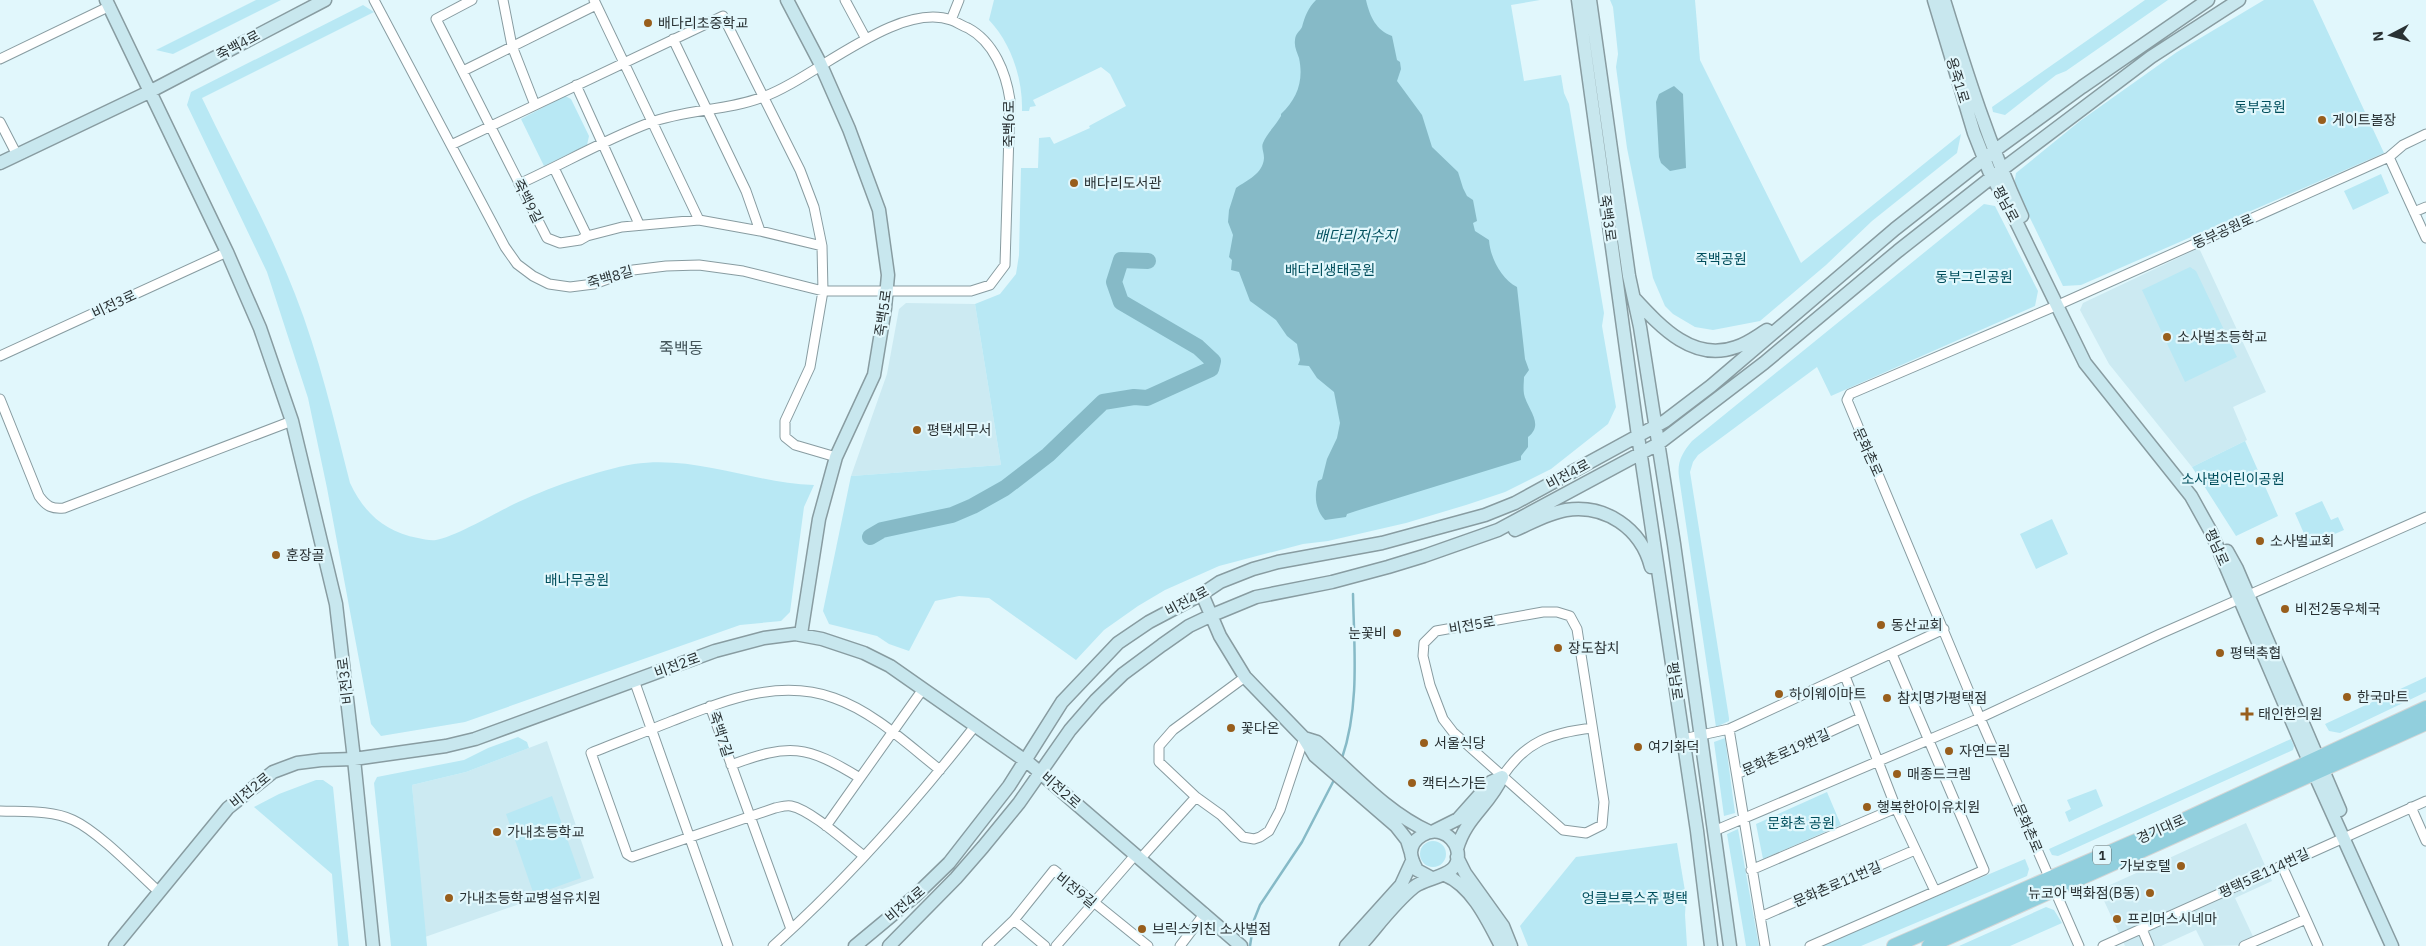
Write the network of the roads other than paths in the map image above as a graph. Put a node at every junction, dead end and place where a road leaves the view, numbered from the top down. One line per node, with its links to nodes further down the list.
1 (326, 0): 25 (street, 죽백4로)
2 (374, 0): 34 (street, 죽백8길)
3 (472, 0): 23 (street, 죽백9길)
4 (502, 0): 19 (street)
5 (787, 0): 22 (street, 죽백5로)
6 (959, 0): 16 (street)
7 (1578, 0): 60 (street, 죽백3로)
8 (1590, 0): 53 (street, 죽백3로)
9 (1934, 0): 36 (street, 용죽1로)
10 (1944, 0): 36 (street)
11 (2208, 0): 36 (street)
12 (2239, 0): 40 (street, 평남로)
13 (849, 1): 18 (street)
14 (108, 3): 20 (street, 비전3로); 25 (street, 비전3로)
15 (595, 3): 19 (street); 21 (street)
16 (951, 20): 18 (street, 죽백6로); 52 (street, 죽백6로)
17 (673, 39): 21 (street); 26 (street); 28 (street)
18 (866, 39): 22 (street, 죽백6로)
19 (512, 46): 23 (street); 27 (street)
20 (0, 59)
21 (622, 62): 24 (street); 30 (street)
22 (821, 66): 26 (street); 52 (street, 죽백5로)
23 (463, 71): 31 (street, 죽백9길)
24 (576, 85): 27 (street); 33 (street)
25 (151, 91): 35 (street); 50 (street, 비전3로)
26 (764, 97): 28 (street); 49 (street)
27 (535, 105): 31 (street)
28 (705, 109): 30 (street); 46 (street)
29 (0, 122): 35 (street)
30 (650, 122): 33 (street); 44 (street)
31 (491, 126): 34 (street); 41 (street, 죽백9길)
32 (2426, 134): 37 (street, 동부공원로)
33 (601, 144): 39 (street); 45 (street)
34 (451, 145): 51 (street, 죽백8길)
35 (17, 155): 38 (street)
36 (1989, 155): 40 (street, 평남로); 55 (street)
37 (2389, 157): 43 (street); 54 (street, 동부공원로)
38 (0, 163)
39 (554, 168): 41 (street); 47 (street)
40 (1996, 173): 54 (street, 평남로); 61 (street, 평남로)
41 (519, 184): 47 (street, 죽백9길)
42 (2426, 207): 43 (street)
43 (2414, 212): 48 (street)
44 (699, 220): 45 (street, 죽백9길); 46 (street, 죽백9길)
45 (639, 224): 47 (street, 죽백9길)
46 (760, 231): 49 (street, 죽백9길)
47 (587, 236)
48 (2426, 238)
49 (822, 246): 51 (street)
50 (227, 252): 56 (street, 비전3로); 58 (street, 비전3로)
51 (823, 291): 52 (street, 죽백8길); 63 (street)
52 (887, 292): 63 (street, 죽백5로)
53 (1633, 298): 55 (street); 59 (street, 죽백3로)
54 (2060, 304): 67 (street, 평남로); 69 (street, 문화촌로)
55 (1788, 320): 59 (street)
56 (0, 356)
57 (0, 399): 58 (street)
58 (292, 421): 91 (street, 비전3로)
59 (1656, 426): 60 (street); 61 (street, 평남로)
60 (1638, 436): 62 (street, 평남로); 66 (street, 비전4로)
61 (1658, 444): 62 (street, 비전4로); 87 (street, 평남로)
62 (1641, 453): 65 (street, 비전4로); 72 (street, 평남로)
63 (836, 457): 70 (street, 죽백5로)
64 (2426, 518): 67 (street)
65 (1472, 540): 68 (street, 비전4로); 72 (street)
66 (1202, 594): 68 (street); 92 (street, 비전4로)
67 (2244, 598): 80 (street); 95 (street, 평남로)
68 (1210, 616): 74 (street); 97 (street, 비전4로)
69 (1944, 629): 71 (street); 80 (street, 문화촌로)
70 (801, 634): 75 (street, 비전2로); 76 (street, 비전2로)
71 (1892, 654): 73 (street); 90 (street)
72 (1672, 660): 89 (street, 평남로)
73 (1845, 676): 79 (street); 85 (street)
74 (1245, 678): 88 (street); 102 (street)
75 (634, 680): 84 (street); 91 (street, 비전2로)
76 (923, 689): 82 (street, 비전2로); 86 (street)
77 (710, 706): 84 (street); 86 (street, 죽백7길); 94 (street, 죽백7길)
78 (2426, 708): 95 (main road, 경기대로 / 1)
79 (1860, 718): 93 (street); 99 (street, 문화촌로19번길)
80 (1980, 718): 90 (street); 124 (street, 문화촌로)
81 (2426, 723): 95 (main road, 경기대로 / 1)
82 (975, 726): 92 (street, 비전2로); 96 (street)
83 (1592, 728): 100 (street); 100 (street, 비전5로); 100 (street, 비전5로)
84 (652, 729): 113 (street); 113 (street)
85 (1729, 729): 87 (street); 99 (street, 문화촌로19번길)
86 (892, 731): 96 (street, 죽백7길); 101 (street)
87 (1700, 736): 89 (street); 110 (street, 평남로)
88 (1304, 738): 98 (street); 98 (street); 102 (street)
89 (1684, 739): 150 (street, 평남로)
90 (1928, 740): 93 (street); 125 (street)
91 (354, 759): 126 (street, 비전2로); 136 (street, 비전3로)
92 (1025, 760): 97 (street, 비전2로); 139 (street, 비전4로)
93 (1878, 763): 105 (street); 108 (street)
94 (731, 765): 101 (street, 죽백7길); 107 (street)
95 (2316, 765): 112 (street); 124 (main road, 경기대로 / 1)
96 (941, 769): 117 (street)
97 (1039, 771): 118 (street, 비전2로); 140 (street, 비전4로)
98 (1346, 774): 111 (street); 119 (street)
99 (1737, 774): 108 (street)
100 (1502, 776): 111 (street); 116 (street)
101 (860, 778): 109 (street)
102 (1196, 797): 118 (street)
103 (2426, 801): 104 (street, 평택5로114번길)
104 (2411, 807): 112 (street, 평택5로114번길); 114 (street)
105 (1896, 808): 115 (street); 121 (street)
106 (0, 811): 126 (street)
107 (750, 817): 109 (street); 113 (street); 132 (street)
108 (1743, 821): 110 (street); 121 (street)
109 (826, 826): 117 (street)
110 (1714, 831): 151 (street, 평남로)
111 (1432, 832): 116 (street); 119 (street)
112 (2346, 836): 120 (street, 평택5로114번길); 161 (street); 162 (street)
113 (690, 838): 137 (street)
114 (2426, 841)
115 (1914, 850): 125 (street); 129 (street, 문화촌로11번길)
116 (1457, 853): 122 (street); 149 (street)
117 (864, 856): 132 (street)
118 (1139, 856): 127 (street); 128 (street, 비전2로)
119 (1412, 857): 123 (street); 134 (street)
120 (2282, 866): 130 (street); 133 (street, 평택5로114번길)
121 (1751, 870): 129 (street)
122 (1445, 875): 123 (street); 148 (street)
123 (1430, 877): 134 (street)
124 (2052, 884): 154 (main road, 경기대로 / 1); 155 (main road, 경기대로 / 1); 156 (street)
125 (1935, 891): 153 (street)
126 (159, 892): 135 (street, 비전2로)
127 (1093, 904): 131 (street, 비전9길); 143 (street); 144 (street, 비전9길)
128 (1205, 913): 145 (street); 146 (street, 비전2로)
129 (1760, 917): 152 (street)
130 (2306, 919): 159 (street); 160 (street)
131 (1014, 920): 141 (street, 비전9길); 142 (street)
132 (792, 929): 138 (street)
133 (2142, 929): 157 (street, 평택5로114번길); 158 (street)
134 (1362, 942): 147 (street)
135 (115, 946)
136 (373, 946)
137 (728, 946)
138 (773, 946)
139 (855, 946)
140 (889, 946)
141 (987, 946)
142 (1045, 946)
143 (1056, 946)
144 (1148, 946)
145 (1180, 946)
146 (1241, 946)
147 (1346, 946)
148 (1501, 946)
149 (1511, 946)
150 (1712, 946)
151 (1730, 946)
152 (1765, 946)
153 (1810, 946)
154 (1894, 946)
155 (1929, 946)
156 (2079, 946)
157 (2103, 946)
158 (2149, 946)
159 (2244, 946)
160 (2318, 946)
161 (2392, 946)
162 (2401, 946)

